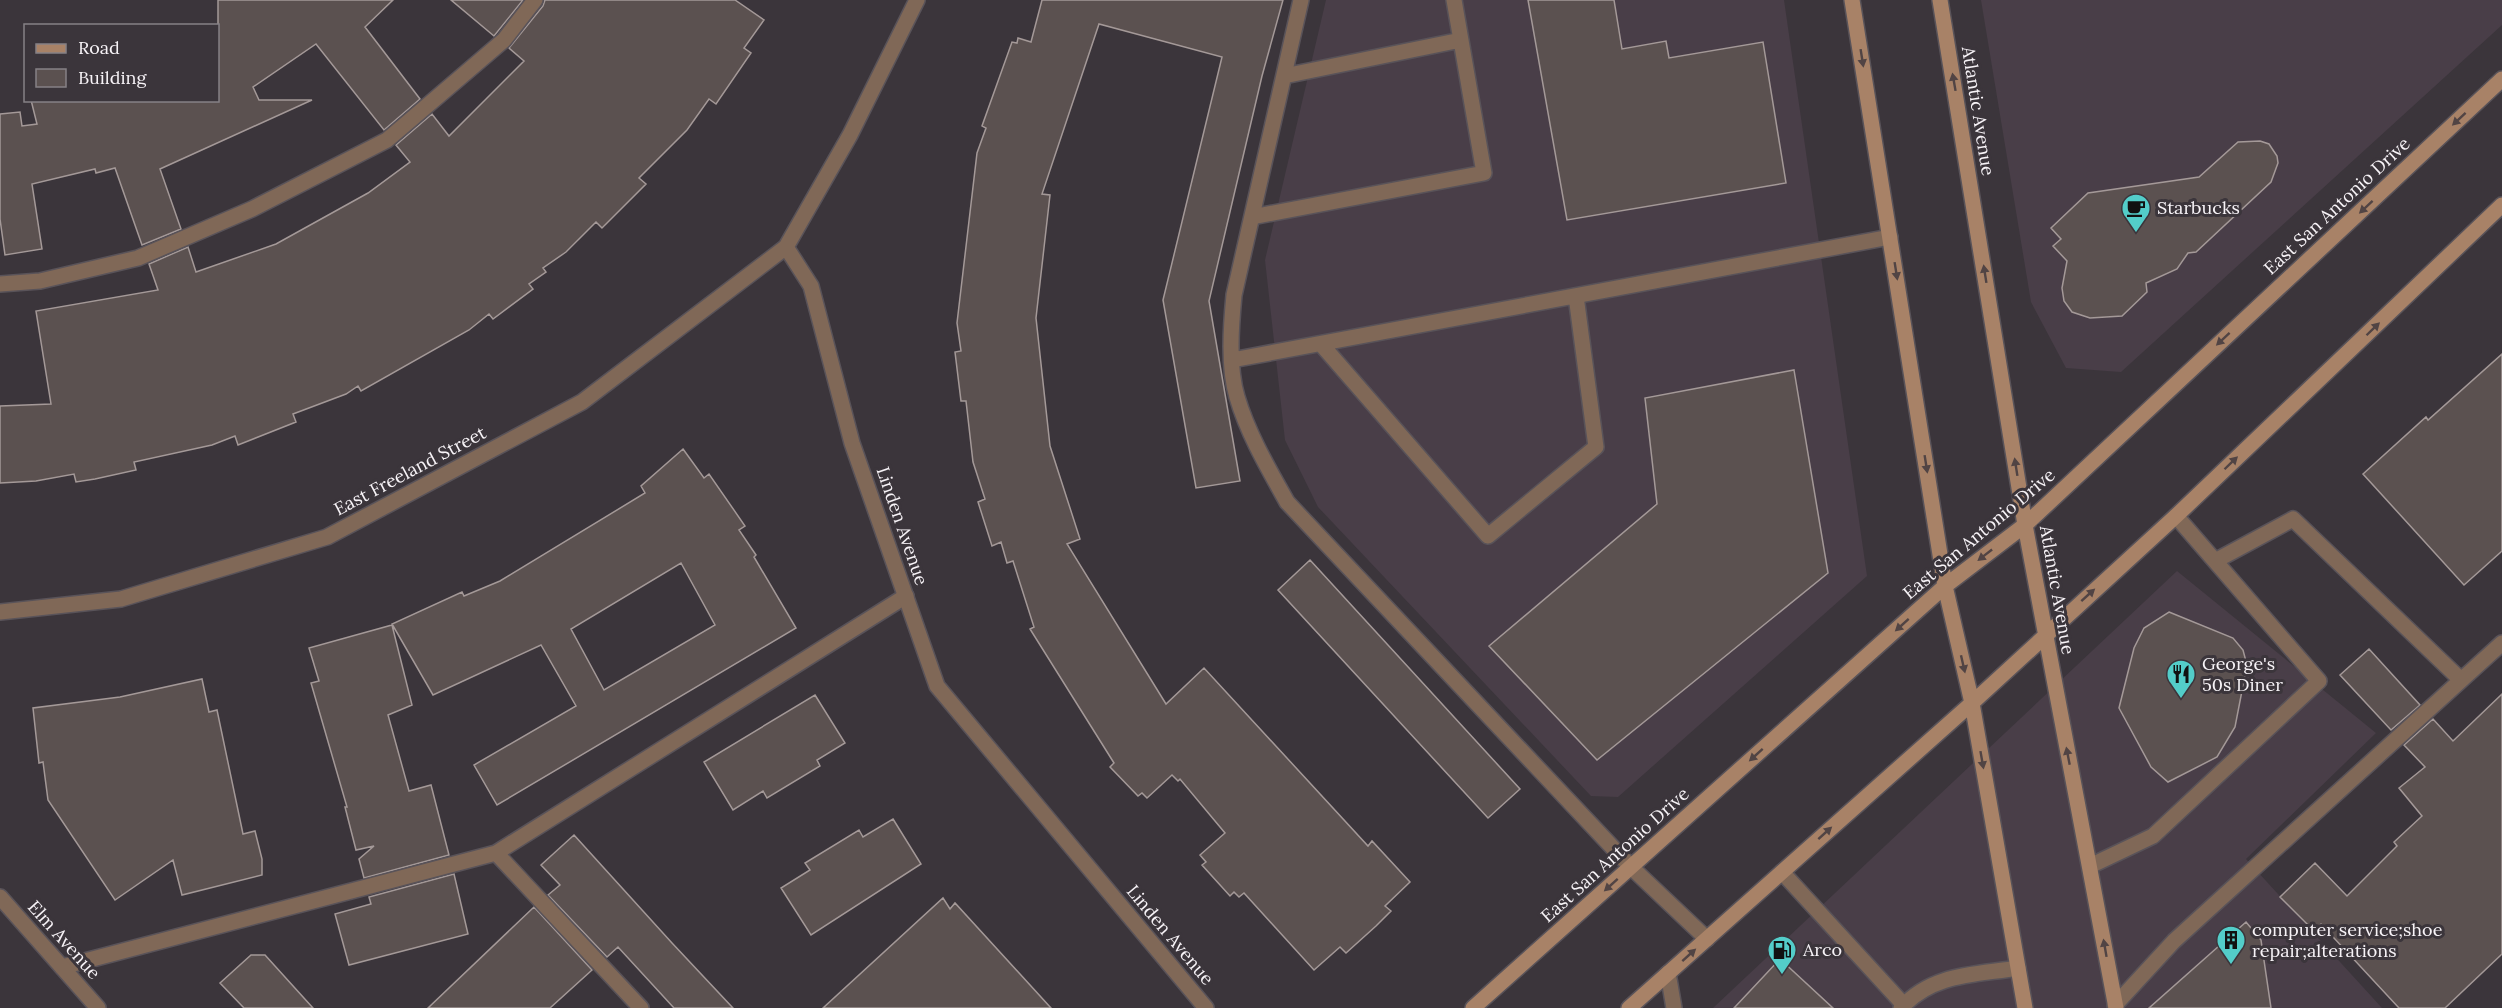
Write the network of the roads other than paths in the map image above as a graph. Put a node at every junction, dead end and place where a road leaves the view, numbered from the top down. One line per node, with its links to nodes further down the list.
1 (535, 0): 14 (street)
2 (917, 0): 13 (street)
3 (1301, 0): 8 (street)
4 (1454, 0): 7 (street)
5 (1852, 0): 12 (main road, one-way to 12)
6 (1940, 0): 19 (main road, Atlantic Avenue, one-way to 6)
7 (1461, 40): 8 (street); 11 (street)
8 (1284, 76): 11 (street)
9 (2502, 79): 19 (main road, East San Antonio Drive, one-way to 19)
10 (2502, 206): 18 (main road, one-way to 10)
11 (1252, 217): 17 (street)
12 (1890, 237): 15 (street); 21 (main road, one-way to 21)
13 (786, 247): 22 (street, Linden Avenue); 23 (street, East Freeland Street)
14 (0, 284)
15 (1576, 296): 16 (street); 16 (street)
16 (1321, 344): 17 (street)
17 (1233, 360): 30 (street)
18 (2176, 516): 20 (street); 24 (main road, one-way to 18)
19 (2025, 525): 21 (main road, East San Antonio Drive, one-way to 21); 24 (main road, Atlantic Avenue)
20 (2215, 561): 26 (street); 29 (street)
21 (1946, 586): 27 (main road, one-way to 27); 30 (main road, East San Antonio Drive, one-way to 30)
22 (906, 596): 28 (street); 41 (street, Linden Avenue)
23 (0, 612)
24 (2044, 634): 27 (main road); 29 (main road, Atlantic Avenue, one-way to 24)
25 (2502, 643): 26 (street)
26 (2461, 680): 38 (street)
27 (1972, 703): 31 (main road, one-way to 27); 35 (main road, one-way to 35)
28 (496, 853): 34 (street); 40 (street)
29 (2090, 866): 38 (main road, Atlantic Avenue, one-way to 29)
30 (1631, 867): 33 (street); 42 (main road, East San Antonio Drive, one-way to 42)
31 (1782, 872): 33 (main road); 37 (street)
32 (0, 897): 34 (street, Elm Avenue)
33 (1707, 939): 36 (main road, one-way to 33)
34 (62, 967): 39 (street, Elm Avenue)
35 (2018, 968): 37 (street); 45 (main road)
36 (1668, 973): 43 (main road); 44 (street)
37 (1903, 1007)
38 (2115, 1007)
39 (98, 1008)
40 (641, 1008)
41 (1206, 1008)
42 (1473, 1008)
43 (1629, 1008)
44 (1674, 1008)
45 (2025, 1008)

